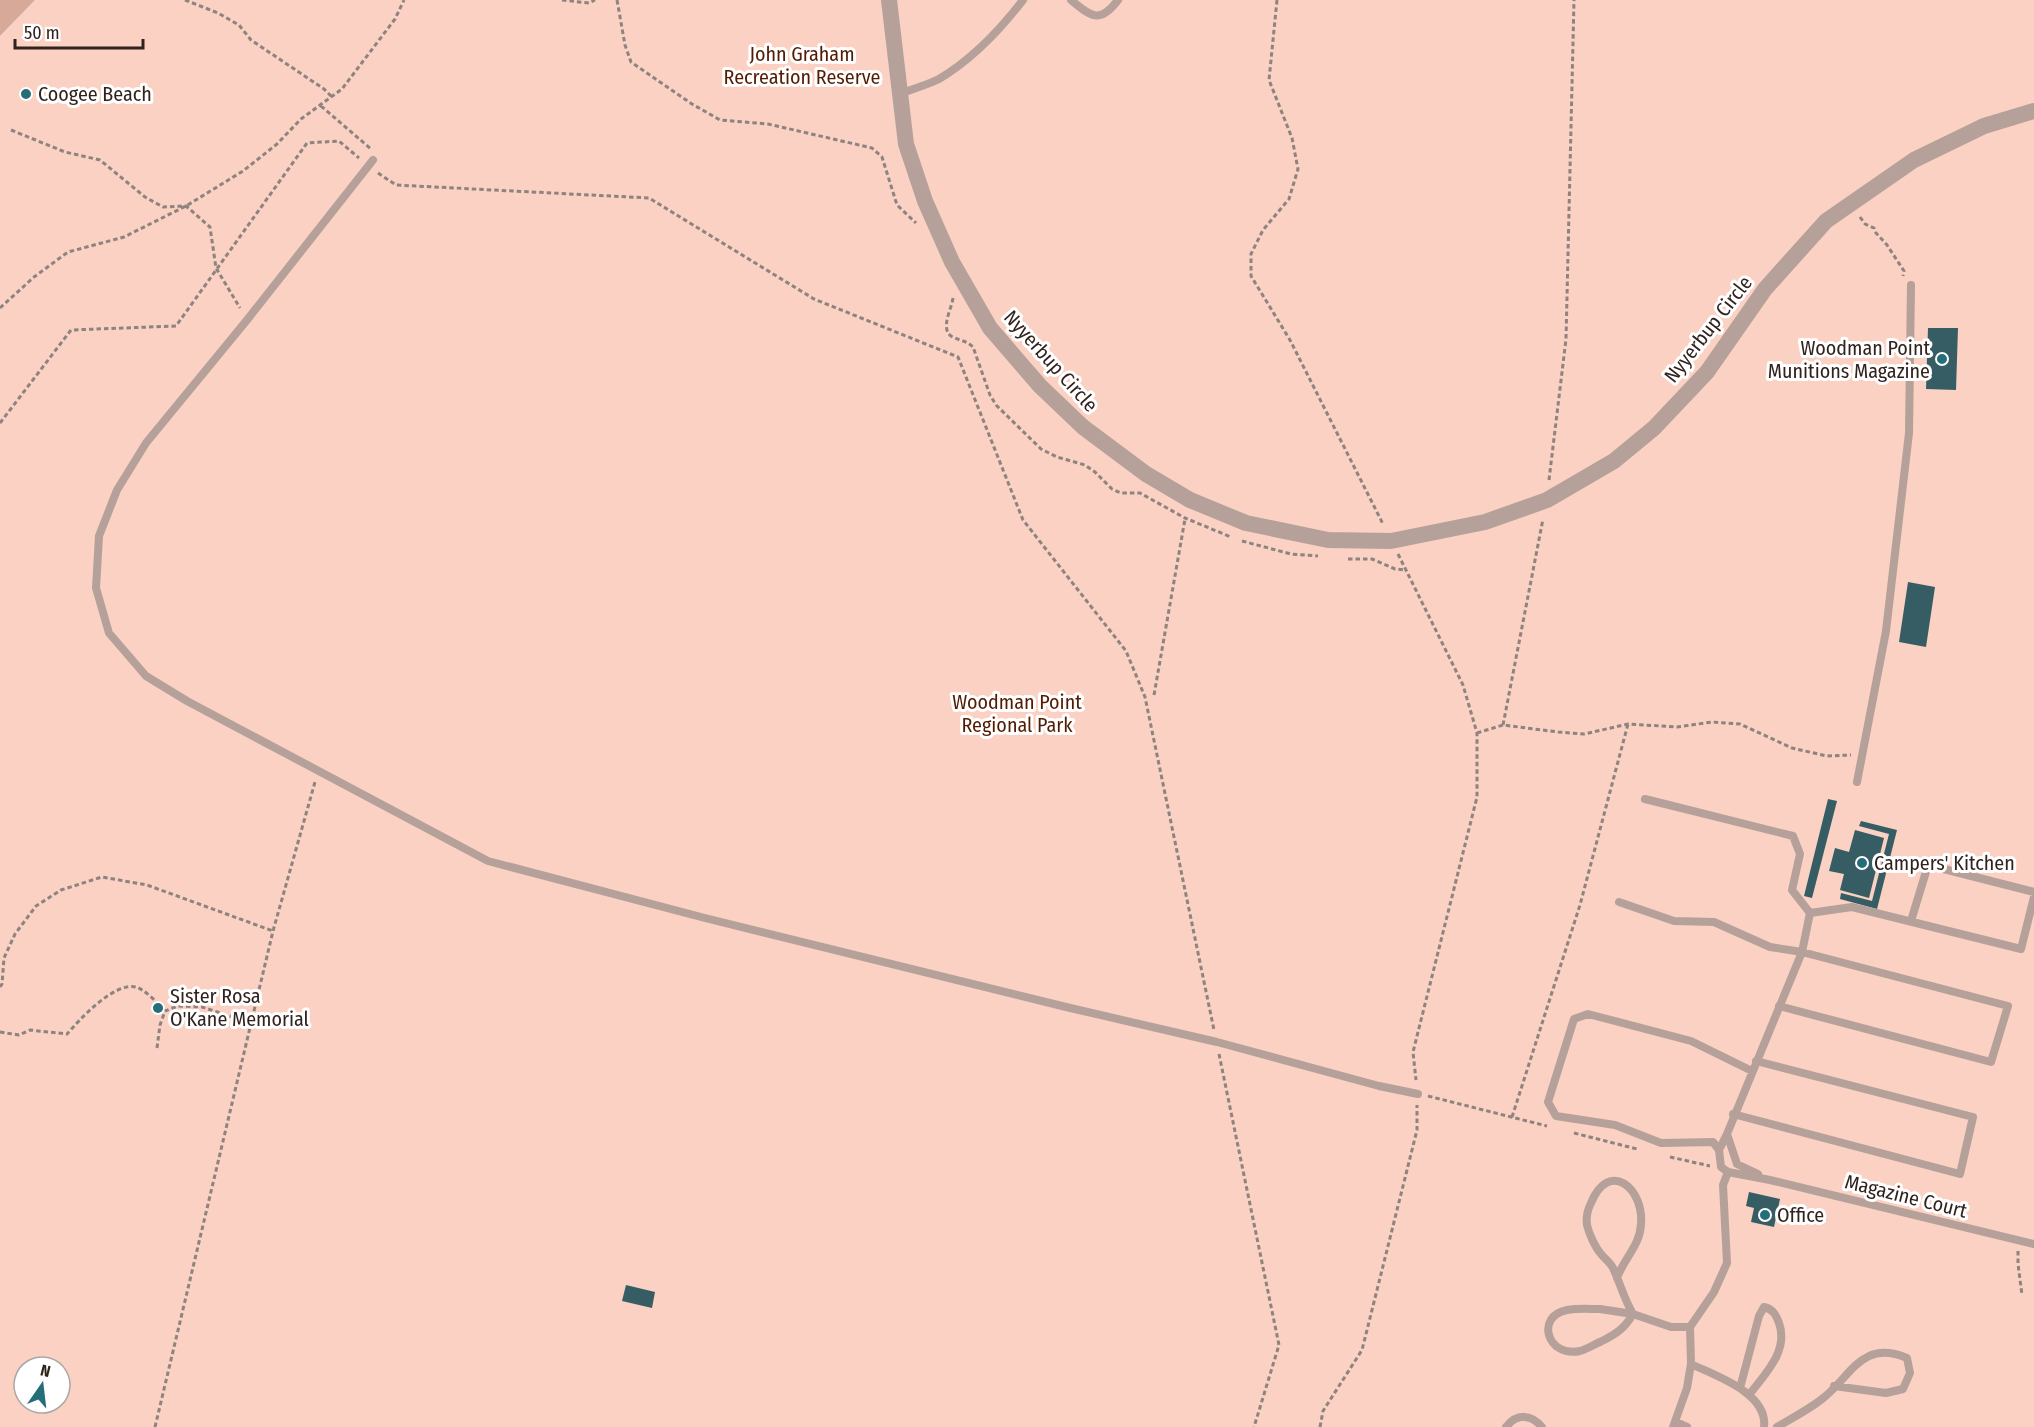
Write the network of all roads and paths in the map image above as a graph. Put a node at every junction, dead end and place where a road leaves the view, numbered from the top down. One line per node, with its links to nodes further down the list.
1 (185, 0): 11 (path)
2 (404, 0): 11 (path)
3 (562, 0): 4 (path)
4 (595, 0)
5 (890, 0): 10 (street, Nyyerbup Circle)
6 (1023, 0): 10 (lane)
7 (1071, 0): 8 (lane)
8 (1118, 0)
9 (1574, 0): 23 (path)
10 (899, 94): 24 (street, Nyyerbup Circle)
11 (332, 97): 12 (path)
12 (321, 106): 15 (path); 16 (path)
13 (2034, 111): 23 (street, Nyyerbup Circle)
14 (11, 130): 16 (path)
15 (370, 163): 18 (path); 21 (lane); 44 (path)
16 (186, 206): 18 (path); 20 (path)
17 (1859, 216): 19 (path)
18 (216, 268): 21 (path); 22 (path)
19 (1911, 285): 29 (lane)
20 (0, 308)
21 (247, 320): 30 (lane)
22 (0, 423)
23 (1547, 500): 24 (street, Nyyerbup Circle); 27 (path)
24 (1193, 501): 25 (path)
25 (1154, 695)
26 (1628, 724): 27 (path); 29 (path); 50 (path)
27 (1503, 725): 28 (path)
28 (1477, 733)
29 (1862, 755): 31 (lane)
30 (318, 772): 37 (path); 44 (lane)
31 (1857, 782)
32 (1645, 799): 35 (lane)
33 (2034, 894): 36 (lane); 36 (lane)
34 (1619, 902): 38 (lane)
35 (1810, 913): 36 (lane); 38 (lane)
36 (1911, 921)
37 (273, 931): 39 (path); 42 (path)
38 (1802, 952): 40 (lane); 40 (lane)
39 (0, 987)
40 (1779, 1006): 46 (lane)
41 (165, 1011): 42 (path); 43 (path); 45 (path)
42 (251, 1023): 67 (path)
43 (0, 1032)
44 (1217, 1042): 48 (lane); 68 (path)
45 (157, 1048)
46 (1756, 1061): 47 (lane); 49 (lane)
47 (1752, 1071): 49 (lane); 52 (lane)
48 (1418, 1094): 69 (path)
49 (1733, 1114): 51 (lane)
50 (1512, 1117)
51 (1727, 1134): 52 (lane); 53 (lane); 55 (lane)
52 (1713, 1142): 53 (lane)
53 (1719, 1150): 54 (lane)
54 (1728, 1172): 55 (lane); 61 (lane)
55 (1770, 1180): 56 (lane, Magazine Court)
56 (2019, 1240): 57 (lane, Magazine Court); 59 (path)
57 (2034, 1244)
58 (1617, 1278): 58 (lane); 60 (lane)
59 (2022, 1295)
60 (1632, 1314): 60 (lane); 61 (lane)
61 (1690, 1327): 62 (lane)
62 (1691, 1364): 64 (lane); 66 (lane)
63 (1834, 1386): 63 (lane); 74 (lane)
64 (1740, 1388): 65 (lane); 65 (lane)
65 (1749, 1395): 73 (lane)
66 (1674, 1425): 72 (lane)
67 (155, 1427)
68 (1254, 1427)
69 (1320, 1427)
70 (1506, 1427): 71 (lane)
71 (1542, 1427)
72 (1688, 1427)
73 (1764, 1427)
74 (1777, 1427)

